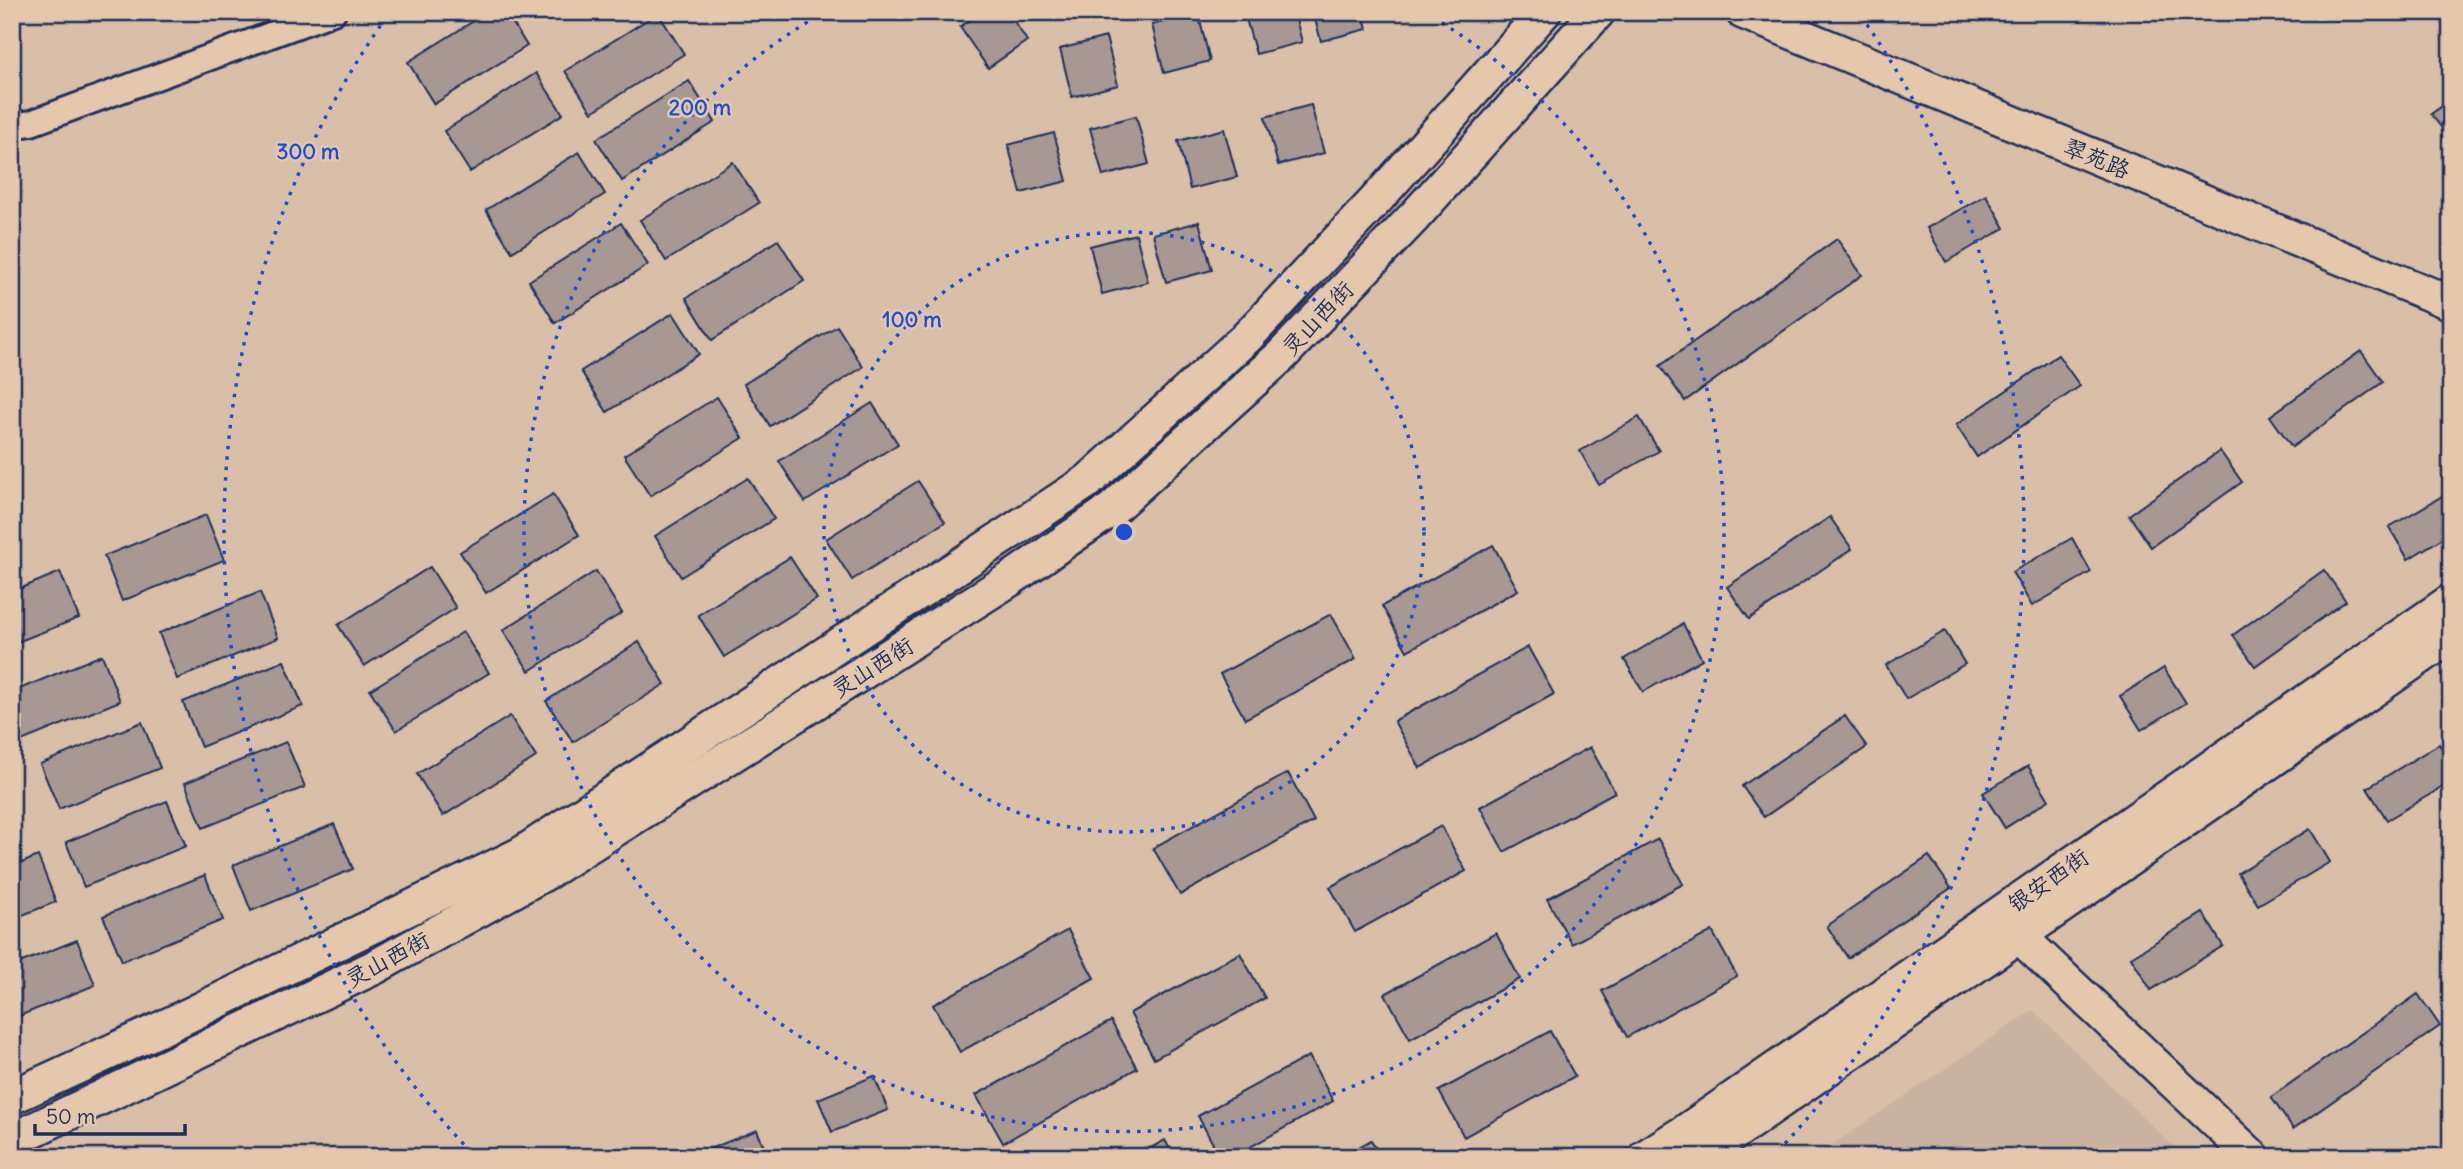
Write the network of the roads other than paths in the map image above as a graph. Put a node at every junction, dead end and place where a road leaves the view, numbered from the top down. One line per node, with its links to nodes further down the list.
1 (332, 12): 5 (street)
2 (1544, 12): 10 (main road, 灵山西街)
3 (1598, 12): 11 (main road, 灵山西街)
4 (1743, 12): 6 (main road, 翠苑路)
5 (12, 126)
6 (2451, 303)
7 (2451, 601): 12 (main road, 银安西街)
8 (2451, 636): 9 (main road, 银安西街)
9 (2019, 936): 13 (main road, 银安西街); 14 (main road)
10 (12, 1097)
11 (12, 1140)
12 (1645, 1157)
13 (1700, 1157)
14 (2253, 1157)

